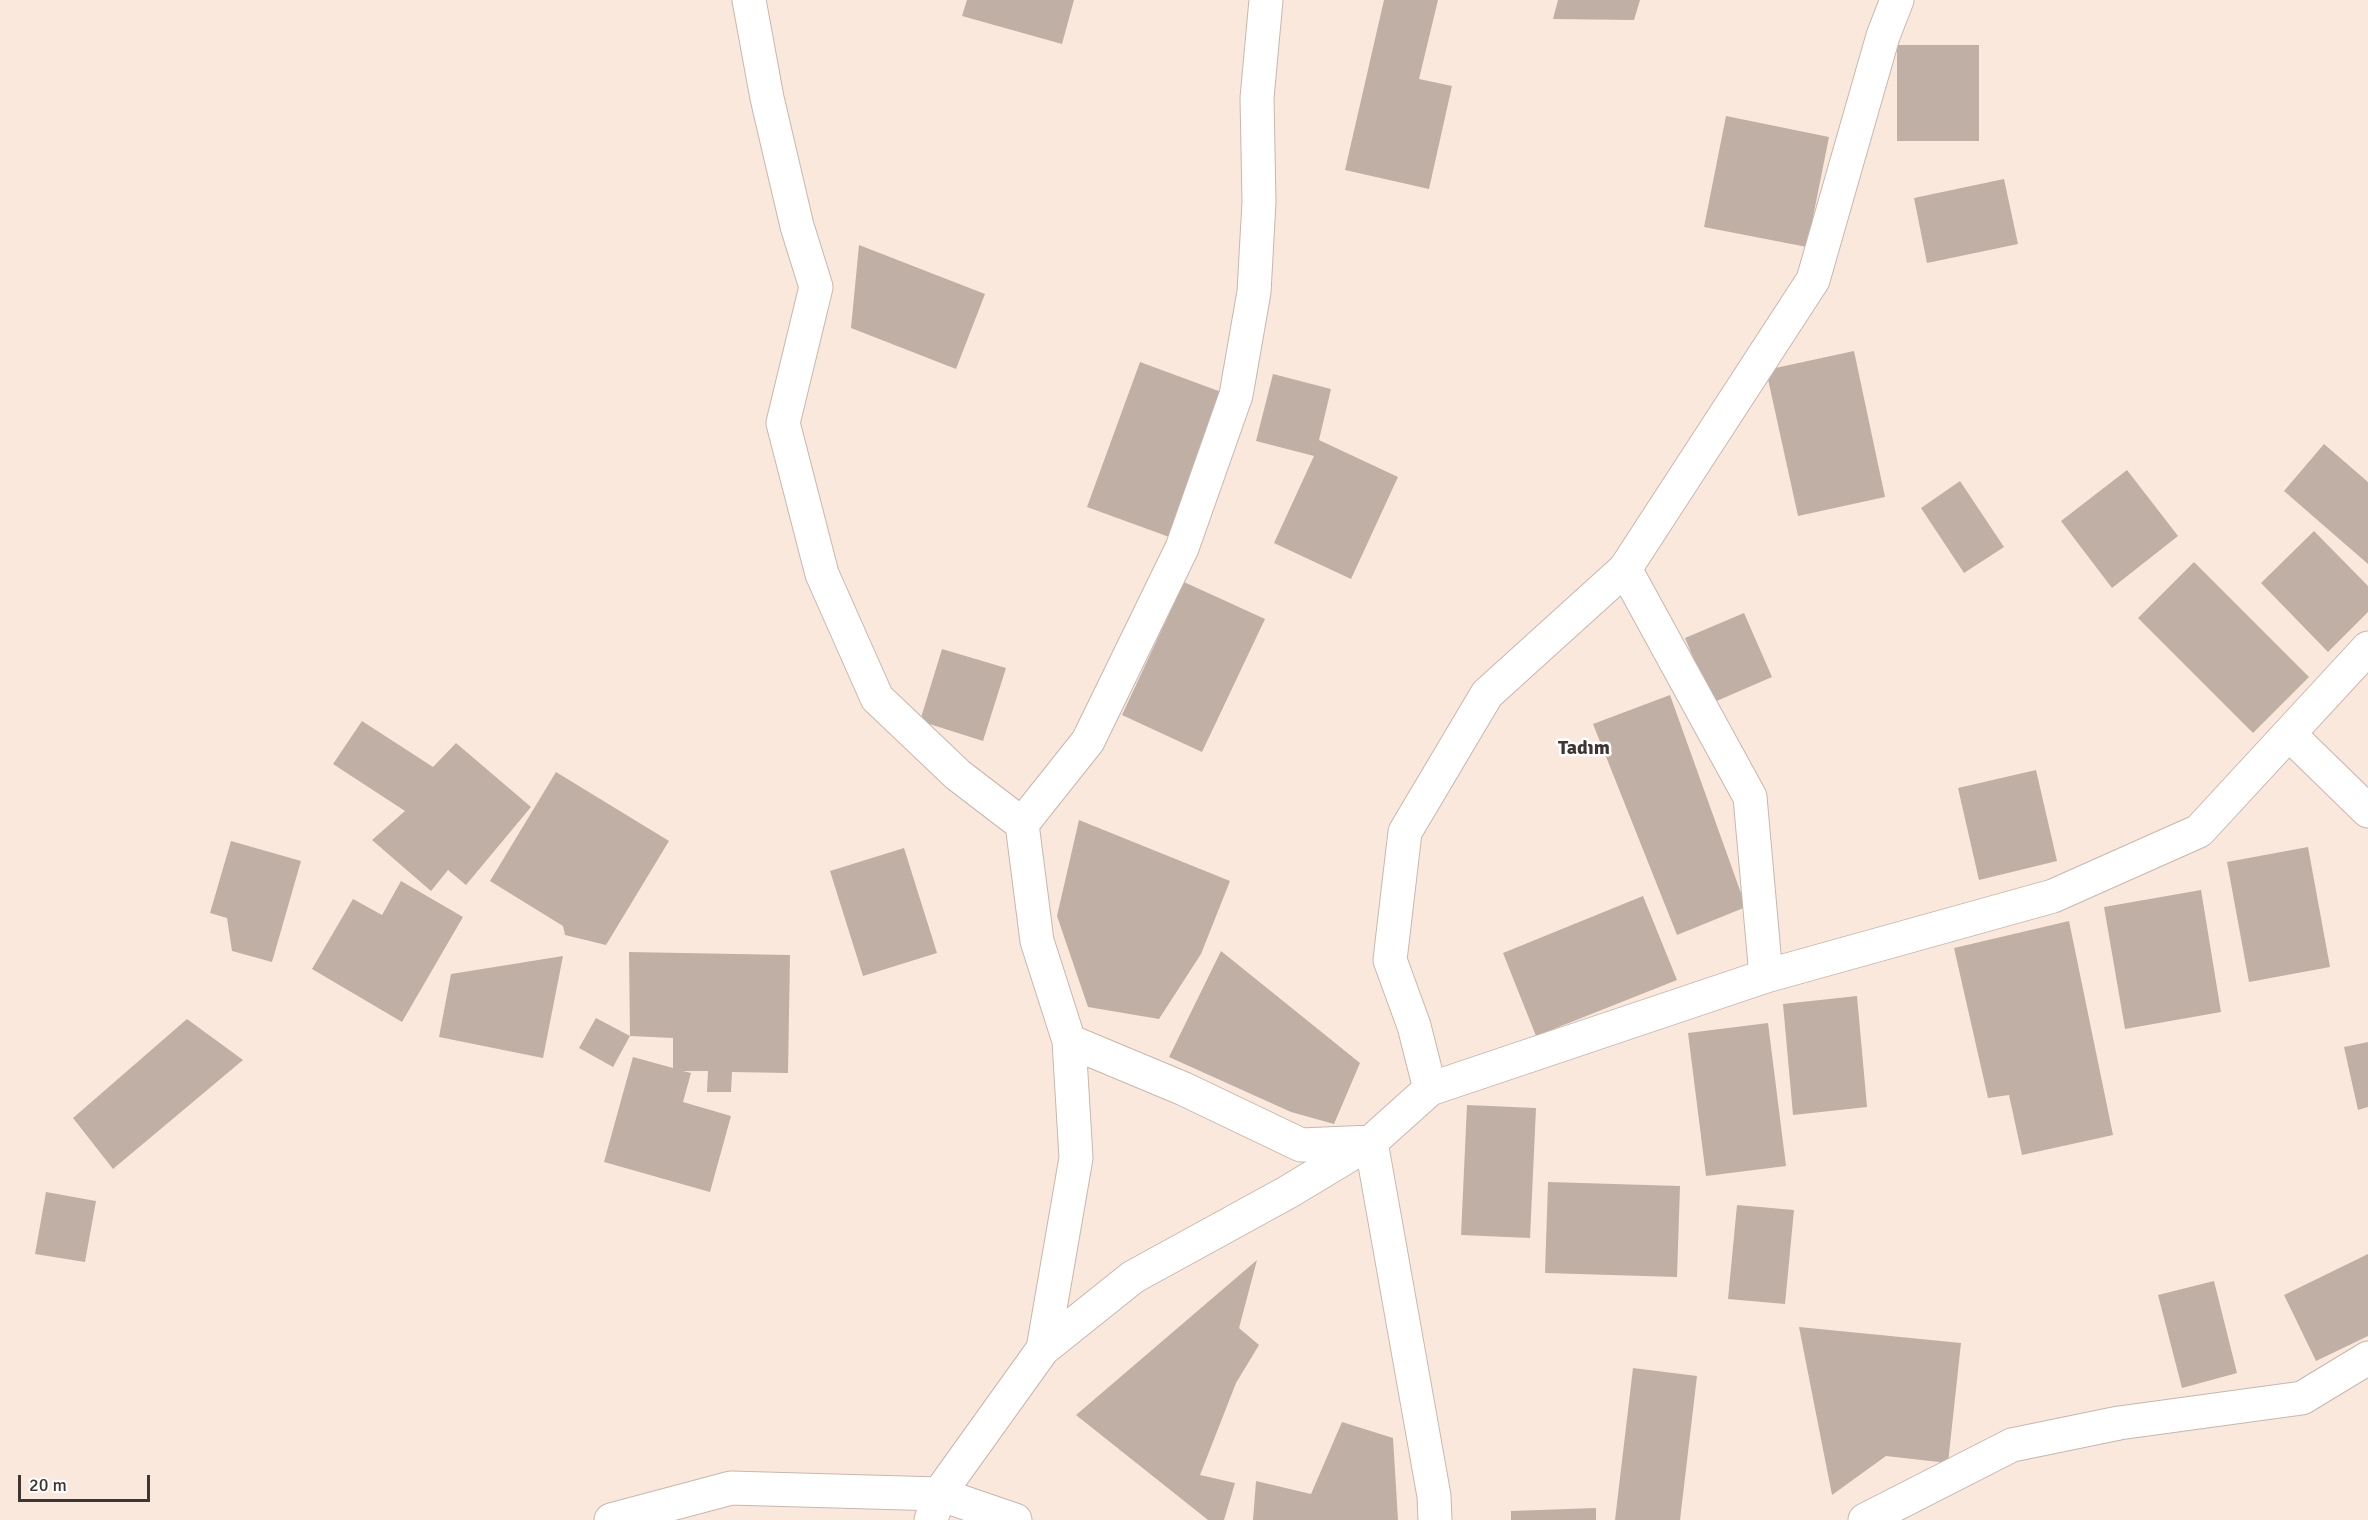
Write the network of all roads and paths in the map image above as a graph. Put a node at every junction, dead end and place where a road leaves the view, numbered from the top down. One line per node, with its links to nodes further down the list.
1 (750, 0): 8 (street)
2 (1266, 0): 8 (street)
3 (1897, 0): 4 (street)
4 (1625, 568): 9 (street); 11 (street)
5 (2368, 648): 6 (street)
6 (2289, 734): 7 (street); 9 (street)
7 (2368, 811)
8 (1022, 824): 10 (street)
9 (1766, 976): 11 (street)
10 (1069, 1041): 12 (street); 13 (street)
11 (1430, 1089): 12 (street)
12 (1371, 1142): 13 (street); 18 (street)
13 (1043, 1349): 15 (street)
14 (2368, 1358): 19 (street)
15 (935, 1507): 16 (street); 17 (street)
16 (611, 1520)
17 (1015, 1520)
18 (1435, 1520)
19 (1865, 1520)

